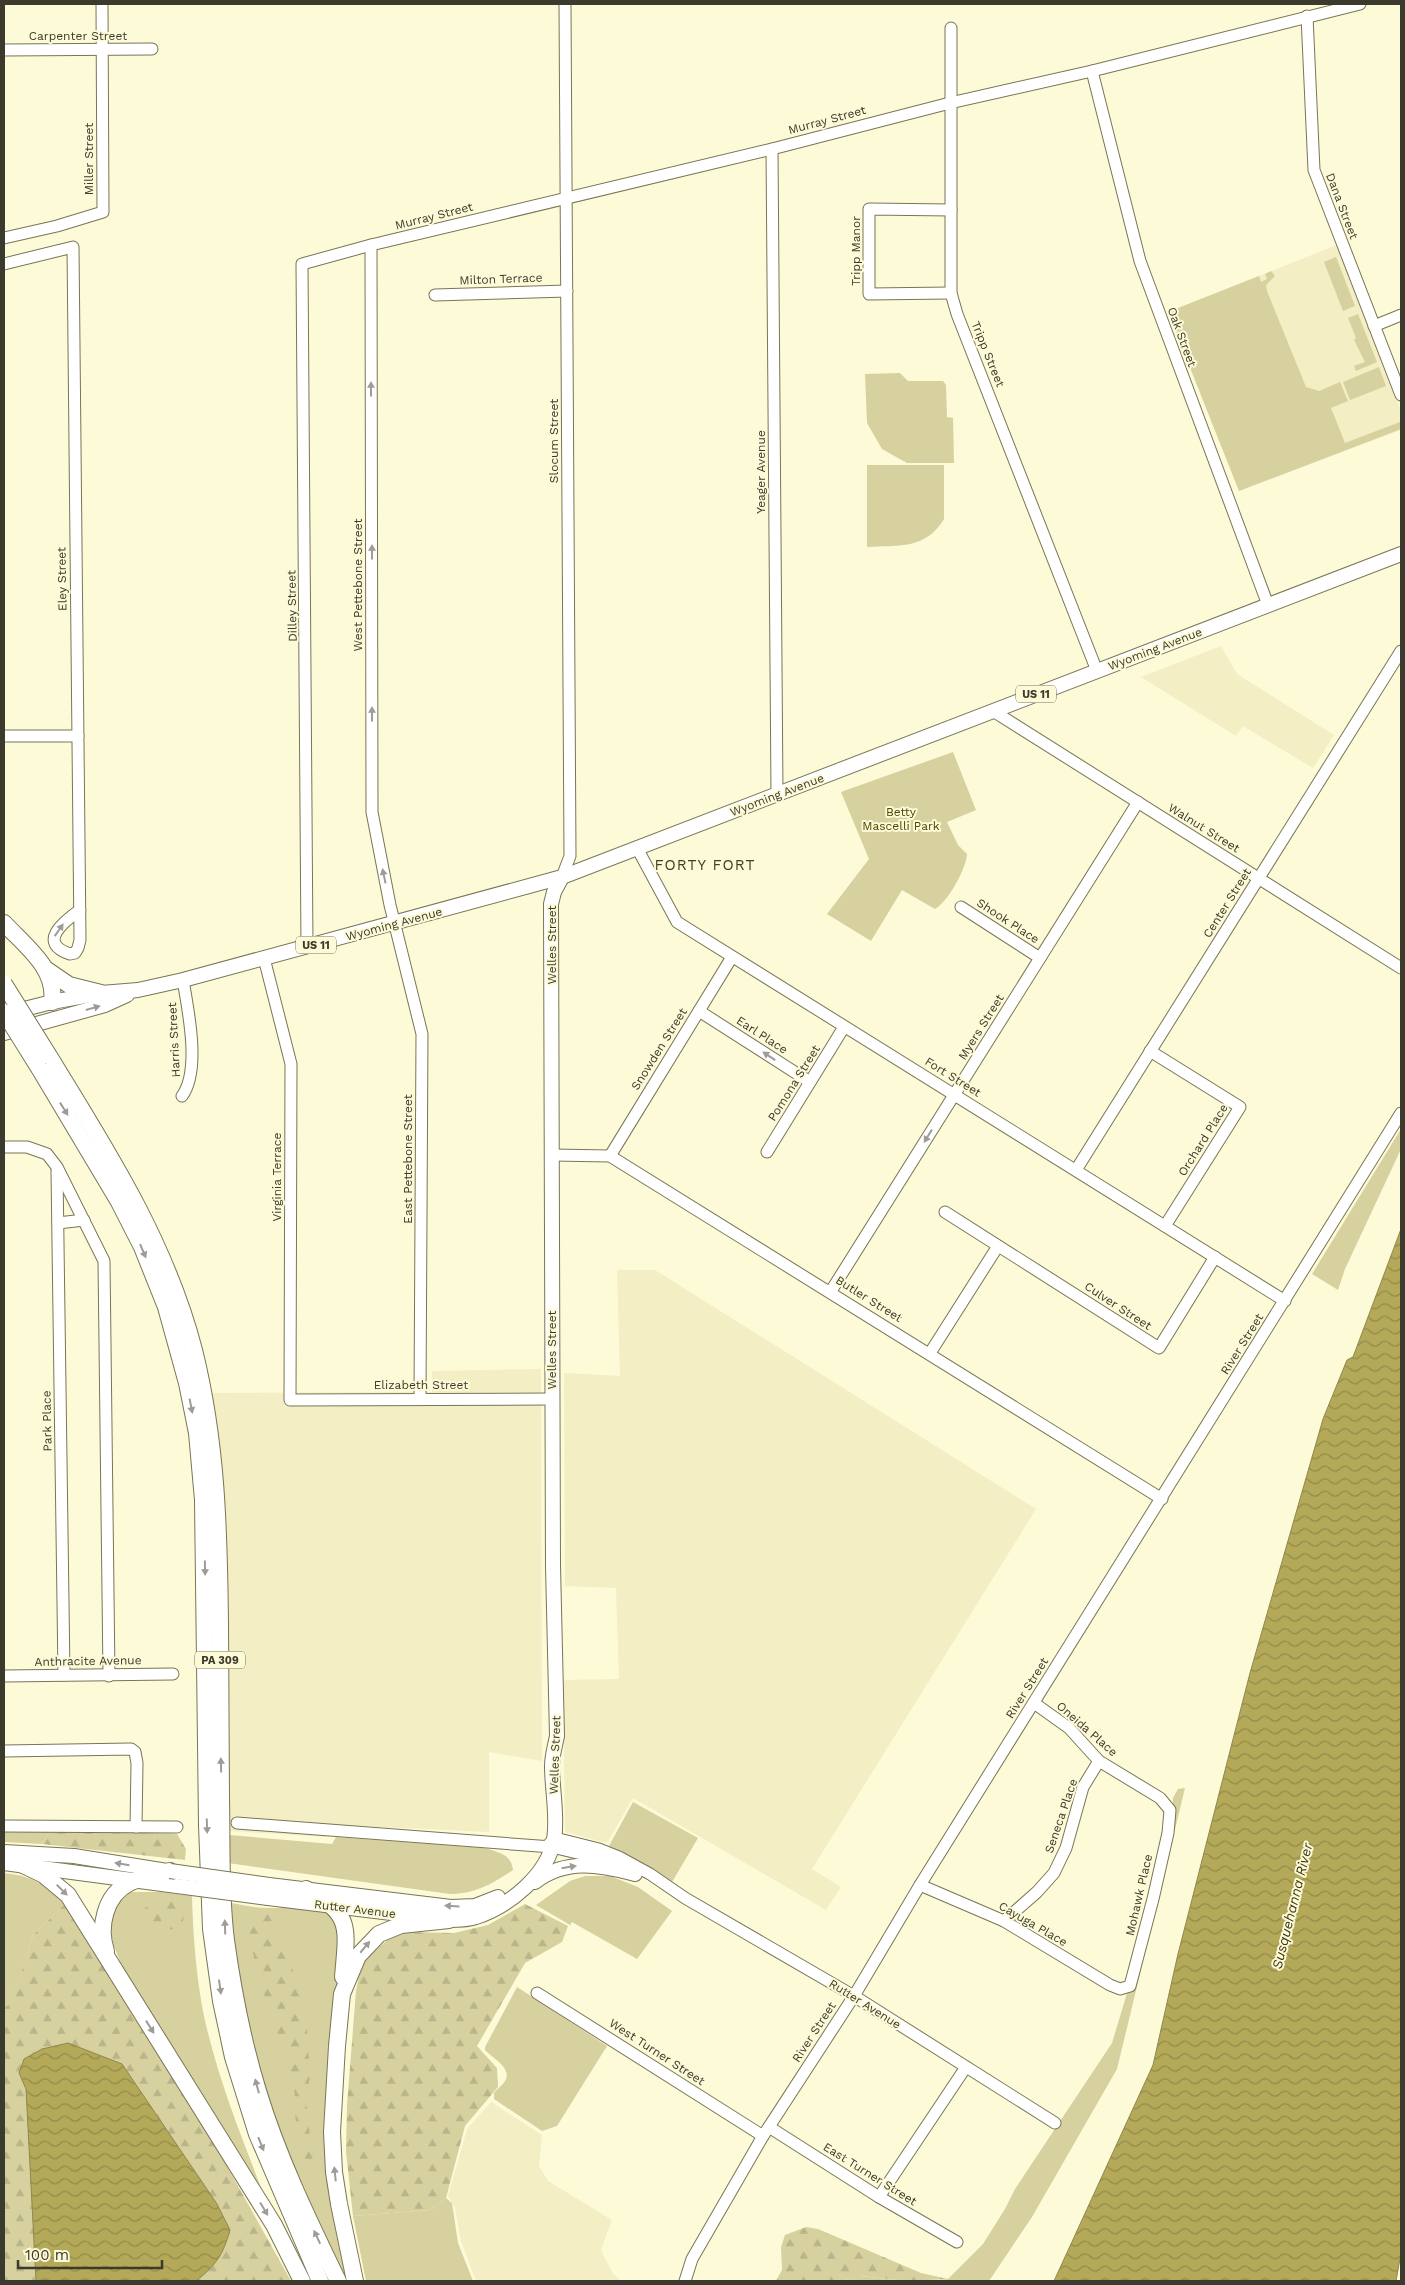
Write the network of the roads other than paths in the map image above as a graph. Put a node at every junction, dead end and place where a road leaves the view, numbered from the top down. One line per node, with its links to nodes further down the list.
1 (102, 4): 6 (street, Miller Street)
2 (565, 4): 12 (street, Slocum Street)
3 (1360, 4): 4 (street, Murray Street)
4 (1307, 16): 9 (street, Murray Street); 22 (street, Dana Street)
5 (951, 28): 10 (street, Tripp Street)
6 (102, 49): 7 (street, Carpenter Street); 8 (street, Carpenter Street); 14 (street, Miller Street)
7 (152, 49)
8 (4, 50)
9 (1092, 71): 10 (street, Murray Street); 25 (street, Oak Street)
10 (950, 103): 11 (street, Murray Street); 13 (street, Tripp Street)
11 (772, 149): 12 (street, Murray Street); 31 (street, Yeager Avenue)
12 (566, 198): 15 (street, Murray Street); 18 (street, Slocum Street)
13 (951, 210): 19 (street, Tripp Street); 19 (street, Tripp Manor)
14 (4, 238)
15 (371, 245): 17 (street, Murray Street); 39 (street, West Pettebone Street, one-way to 15)
16 (4, 264): 30 (street, Eley Street)
17 (302, 264): 40 (street, Dilley Street)
18 (567, 291): 20 (street, Milton Terrace); 34 (street, Slocum Street)
19 (951, 293): 27 (street, Tripp Street)
20 (435, 295)
21 (1401, 316): 22 (street)
22 (1374, 326): 23 (street, Dana Street)
23 (1401, 395)
24 (1401, 554): 25 (main road, Wyoming Avenue / US 11)
25 (1268, 605): 27 (main road, Wyoming Avenue / US 11)
26 (1401, 651): 35 (street, Center Street)
27 (1097, 671): 28 (main road, Wyoming Avenue / US 11)
28 (993, 711): 31 (main road, Wyoming Avenue / US 11); 32 (street, Walnut Street)
29 (4, 736): 30 (street)
30 (78, 736): 37 (street, Eley Street)
31 (777, 794): 33 (main road, Wyoming Avenue / US 11)
32 (1138, 802): 35 (street, Walnut Street); 43 (street, Myers Street)
33 (637, 848): 34 (main road, Wyoming Avenue / US 11); 41 (street, Fort Street)
34 (562, 877): 39 (main road, Wyoming Avenue / US 11); 64 (main road, Welles Street)
35 (1258, 878): 44 (street, Walnut Street); 56 (street, Center Street)
36 (961, 908): 43 (street, Shook Place)
37 (80, 910)
38 (4, 922): 45 (highway)
39 (395, 923): 40 (main road, Wyoming Avenue / US 11); 77 (street, East Pettebone Street)
40 (307, 947): 42 (main road, Wyoming Avenue / US 11)
41 (732, 957): 51 (street, Snowden Street); 54 (street, Fort Street)
42 (264, 958): 46 (main road, Wyoming Avenue / US 11); 79 (street, Virginia Terrace)
43 (1040, 958): 59 (street, Myers Street)
44 (1401, 968)
45 (46, 969): 49 (highway); 50 (highway)
46 (183, 980): 48 (main road, Wyoming Avenue / US 11); 60 (street, Harris Street)
47 (4, 984): 57 (highway, PA 309, bridge)
48 (138, 990): 49 (main road, Wyoming Avenue / US 11); 53 (main road, Wyoming Avenue / US 11, one-way to 48)
49 (101, 993): 50 (main road, Wyoming Avenue / US 11)
50 (52, 1002): 52 (main road, Wyoming Avenue / US 11); 53 (main road)
51 (699, 1011): 58 (street, Earl Place, one-way to 51); 65 (street, Snowden Street)
52 (4, 1013): 57 (highway, PA 309, bridge)
53 (46, 1022): 55 (main road, Wyoming Avenue / US 11)
54 (844, 1027): 58 (street, Pomona Street); 59 (street, Fort Street)
55 (4, 1033)
56 (1150, 1051): 67 (street, Center Street); 71 (street, Orchard Place)
57 (44, 1062): 119 (highway, PA 309, one-way to 119); 120 (highway, PA 309, one-way to 57)
58 (810, 1082): 63 (street, Pomona Street)
59 (954, 1094): 67 (street, Fort Street); 74 (street, Myers Street, one-way to 74)
60 (182, 1096)
61 (1401, 1113): 75 (street, River Street)
62 (4, 1147): 66 (street)
63 (767, 1152)
64 (552, 1155): 65 (street); 78 (main road, Welles Street)
65 (610, 1156): 74 (street, Butler Street)
66 (57, 1167): 69 (street); 70 (street, Park Place)
67 (1076, 1170): 71 (street, Fort Street)
68 (945, 1212): 72 (street, Culver Street)
69 (84, 1220): 70 (street); 84 (street)
70 (58, 1223): 82 (street, Park Place)
71 (1165, 1226): 73 (street, Fort Street)
72 (998, 1246): 73 (street, Culver Street); 76 (street)
73 (1215, 1257): 75 (street, Fort Street)
74 (831, 1292): 76 (street, Butler Street)
75 (1285, 1301): 80 (street, River Street)
76 (930, 1353): 80 (street, Butler Street)
77 (420, 1398): 78 (street, Elizabeth Street); 79 (street, Elizabeth Street)
78 (552, 1399): 93 (main road, Welles Street)
79 (290, 1400)
80 (1162, 1499): 85 (street, River Street)
81 (174, 1674): 84 (street, Anthracite Avenue)
82 (64, 1675): 83 (street, Anthracite Avenue); 84 (street, Anthracite Avenue)
83 (4, 1676)
84 (108, 1676)
85 (1034, 1703): 87 (street, Oneida Place); 100 (street, River Street)
86 (4, 1751): 91 (street)
87 (1099, 1761): 88 (street, Oneida Place); 107 (street, Seneca Place)
88 (1170, 1810): 109 (street, Mohawk Place)
89 (237, 1823): 93 (street, Rutter Avenue)
90 (4, 1826): 91 (street)
91 (136, 1827): 92 (street)
92 (177, 1827)
93 (552, 1839): 97 (street, Rutter Avenue); 101 (main road, Rutter Avenue, one-way to 101); 102 (street, Rutter Avenue); 104 (main road, Rutter Avenue)
94 (4, 1852): 98 (main road, Rutter Avenue, one-way to 94)
95 (4, 1863): 96 (main road)
96 (21, 1864): 99 (main road); 108 (highway, one-way to 108)
97 (635, 1874): 102 (street, Rutter Avenue); 104 (main road, one-way to 97)
98 (173, 1879): 99 (highway); 103 (main road, Rutter Avenue, bridge)
99 (136, 1881): 108 (highway)
100 (920, 1884): 107 (street, Cayuga Place); 112 (street, River Street)
101 (306, 1889): 103 (main road, Rutter Avenue); 105 (highway)
102 (671, 1889): 112 (street, Rutter Avenue)
103 (268, 1891): 105 (main road, Rutter Avenue)
104 (512, 1898): 106 (main road, Rutter Avenue)
105 (332, 1906): 106 (main road, Rutter Avenue); 111 (highway)
106 (449, 1920): 111 (highway, one-way to 106)
107 (1004, 1921): 109 (street, Cayuga Place)
108 (112, 1968): 118 (highway, one-way to 118)
109 (1130, 1986)
110 (537, 1993): 115 (street, West Turner Street)
111 (342, 1994): 121 (highway, one-way to 111)
112 (854, 1996): 113 (street, Rutter Avenue); 115 (street, River Street)
113 (966, 2067): 114 (street, Rutter Avenue); 116 (street)
114 (1055, 2123)
115 (766, 2131): 116 (street, East Turner Street); 122 (street, River Street)
116 (879, 2197): 117 (street, East Turner Street)
117 (957, 2242)
118 (302, 2281)
119 (320, 2281)
120 (338, 2281)
121 (355, 2281)
122 (685, 2281)

